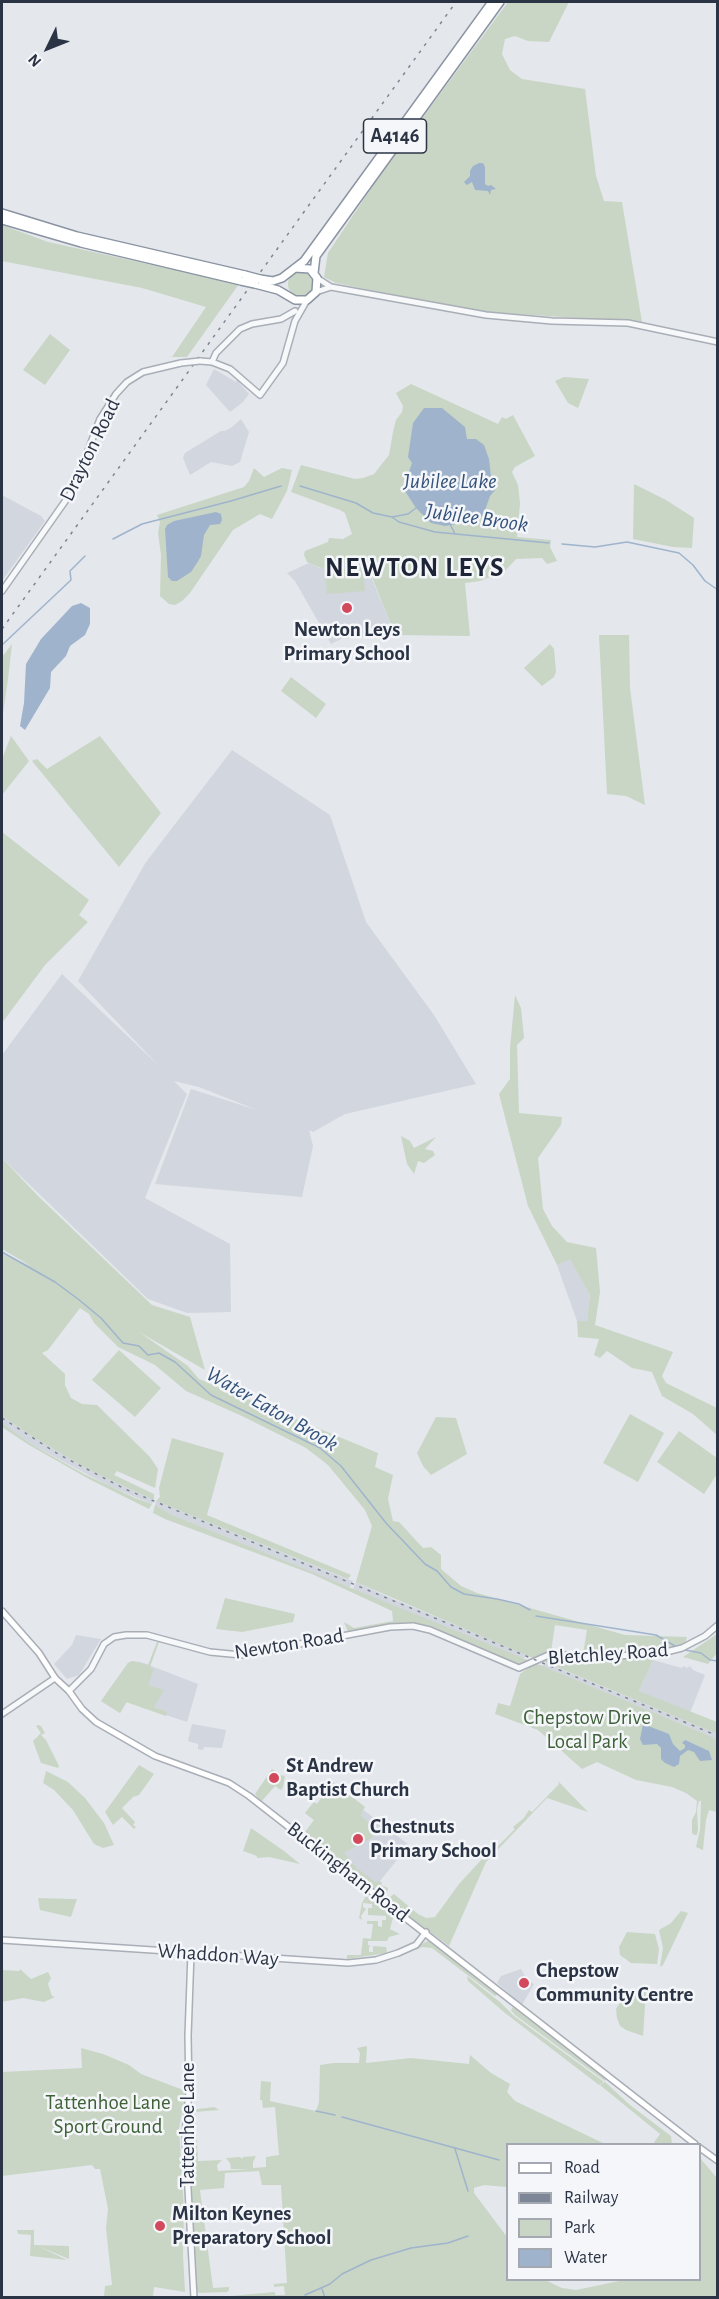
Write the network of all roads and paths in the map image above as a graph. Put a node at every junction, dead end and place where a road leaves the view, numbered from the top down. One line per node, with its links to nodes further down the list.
1 (492, 2): 5 (highway, A4146)
2 (500, 2): 6 (highway, A4146)
3 (2, 213): 8 (highway)
4 (2, 220): 8 (highway)
5 (295, 268): 6 (highway); 7 (highway)
6 (315, 275): 10 (street); 11 (highway)
7 (286, 276): 9 (highway); 12 (highway)
8 (243, 278): 9 (highway, bridge)
9 (257, 281): 12 (highway)
10 (332, 287): 11 (street); 16 (street)
11 (316, 292): 13 (highway)
12 (290, 296): 13 (highway); 14 (street)
13 (308, 300): 15 (street)
14 (295, 311): 15 (street); 17 (street)
15 (296, 321): 17 (street, Drayton Road)
16 (717, 342)
17 (212, 363): 18 (street, Drayton Road, bridge)
18 (2, 591)
19 (2, 1611): 22 (main road, Buckingham Road)
20 (717, 1625): 21 (street, Bletchley Road)
21 (529, 1664): 23 (street, Newton Road)
22 (55, 1678): 23 (main road, Buckingham Road); 24 (street)
23 (69, 1691): 25 (main road, Buckingham Road)
24 (2, 1714)
25 (426, 1932): 27 (street, Whaddon Way); 28 (main road, Buckingham Road)
26 (2, 1940): 27 (street, Whaddon Way)
27 (191, 1953): 31 (street, Tattenhoe Lane)
28 (692, 2143)
29 (701, 2149): 30 (main road)
30 (717, 2161)
31 (194, 2298)

